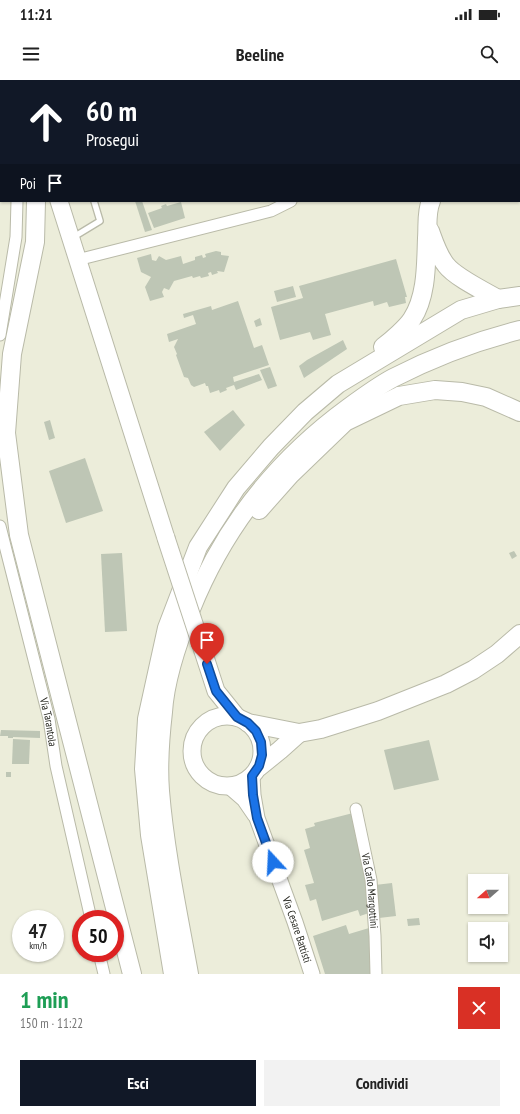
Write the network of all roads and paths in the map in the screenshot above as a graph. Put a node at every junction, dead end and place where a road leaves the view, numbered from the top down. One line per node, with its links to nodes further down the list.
1 (17, 202): 13 (street)
2 (36, 202): 30 (highway)
3 (59, 202): 8 (main road)
4 (94, 202): 8 (lane)
5 (288, 202): 9 (street)
6 (431, 202): 7 (highway)
7 (428, 224): 11 (highway); 14 (highway)
8 (71, 239): 9 (main road)
9 (77, 260): 19 (main road, bridge)
10 (520, 296): 11 (highway)
11 (498, 299): 14 (highway)
12 (520, 330): 17 (highway)
13 (0, 336)
14 (356, 372): 31 (highway)
15 (520, 412): 17 (highway)
16 (0, 526): 27 (street, Via Tarantola)
17 (212, 563): 32 (highway)
18 (520, 634): 22 (highway)
19 (216, 691): 20 (main road); 21 (main road)
20 (242, 720): 21 (main road); 22 (highway); 23 (main road)
21 (209, 721): 24 (main road)
22 (299, 732): 23 (highway)
23 (256, 771): 24 (main road); 26 (main road, Via Cesare Battisti)
24 (229, 786): 26 (main road, Via Cesare Battisti)
25 (356, 809): 34 (street, Via Carlo Margottini)
26 (257, 818): 33 (main road, Via Cesare Battisti)
27 (89, 910)
28 (101, 962): 29 (street)
29 (104, 974)
30 (132, 974)
31 (173, 974)
32 (189, 974)
33 (312, 974)
34 (376, 974)

